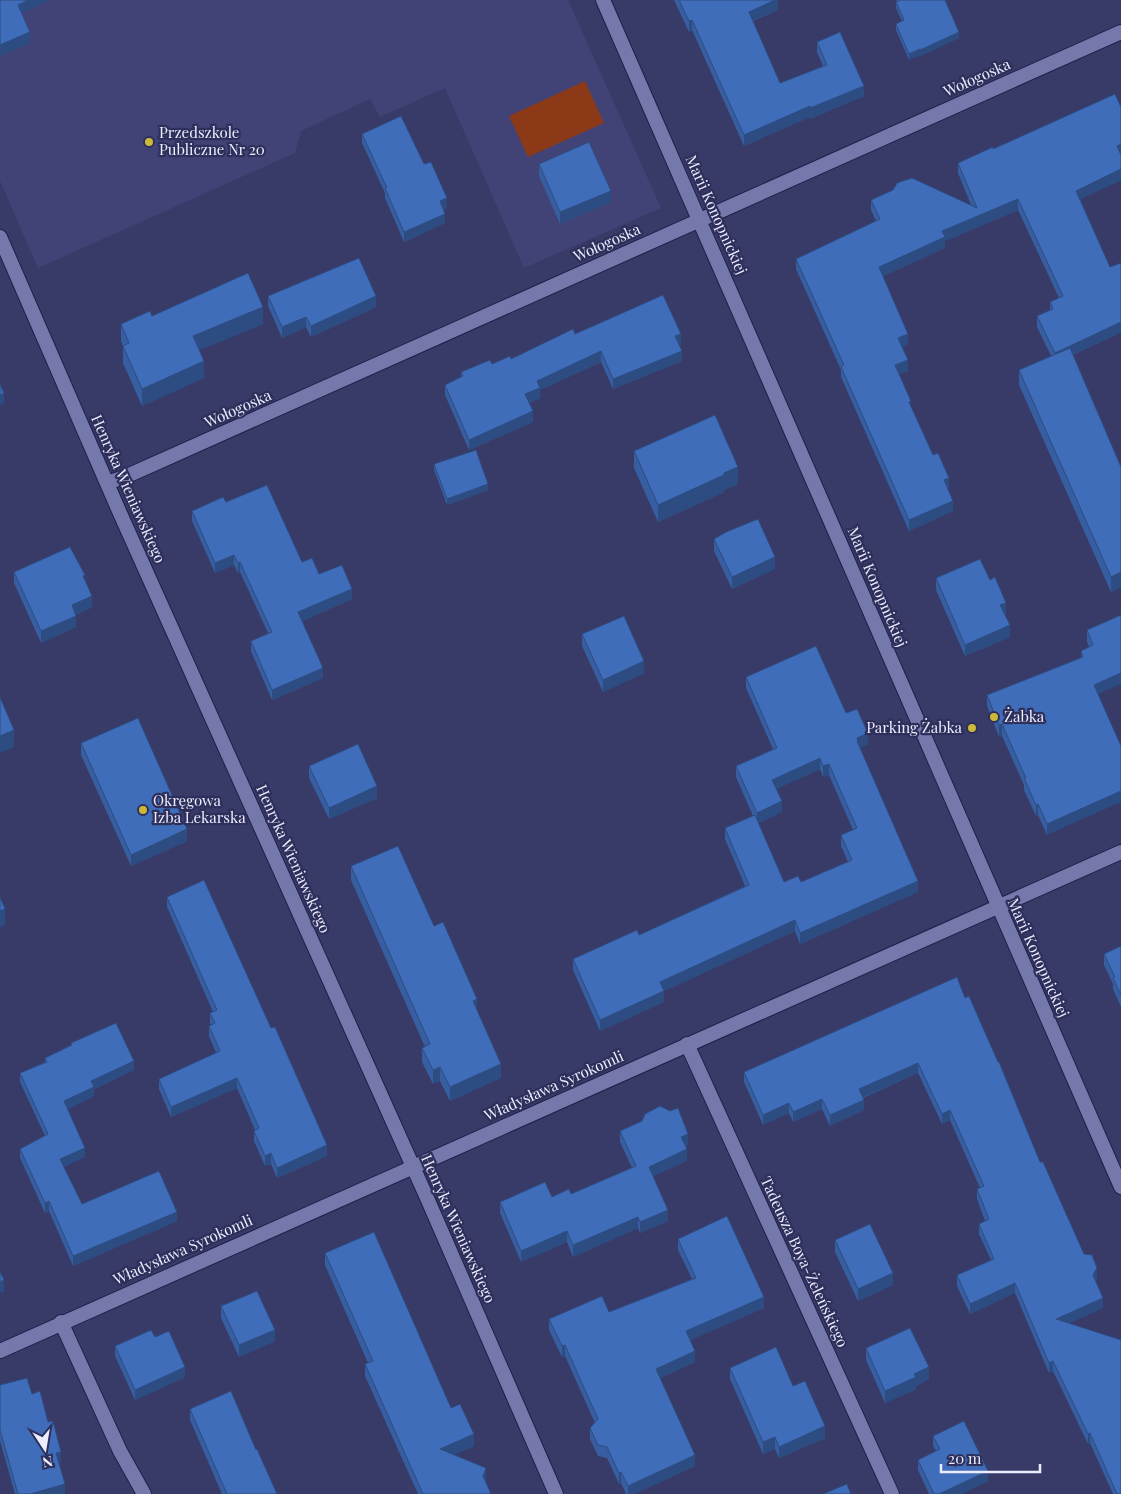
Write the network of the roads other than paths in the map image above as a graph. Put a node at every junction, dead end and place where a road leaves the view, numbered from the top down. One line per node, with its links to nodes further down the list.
1 (603, 0): 3 (street, Marii Konopnickiej)
2 (1121, 32): 3 (street, Wołogoska)
3 (700, 219): 5 (street, Wołogoska); 7 (street, Marii Konopnickiej)
4 (0, 237): 5 (street, Henryka Wieniawskiego)
5 (107, 483): 9 (street, Henryka Wieniawskiego)
6 (1121, 852): 7 (street, Władysława Syrokomli)
7 (998, 906): 8 (street, Władysława Syrokomli); 10 (street, Marii Konopnickiej)
8 (686, 1044): 9 (street, Władysława Syrokomli); 15 (street, Tadeusza Boya-Żeleńskiego)
9 (412, 1166): 11 (street, Władysława Syrokomli); 14 (street, Henryka Wieniawskiego)
10 (1121, 1187)
11 (61, 1322): 12 (street, Władysława Syrokomli); 13 (street)
12 (0, 1351)
13 (144, 1494)
14 (556, 1494)
15 (892, 1494)

